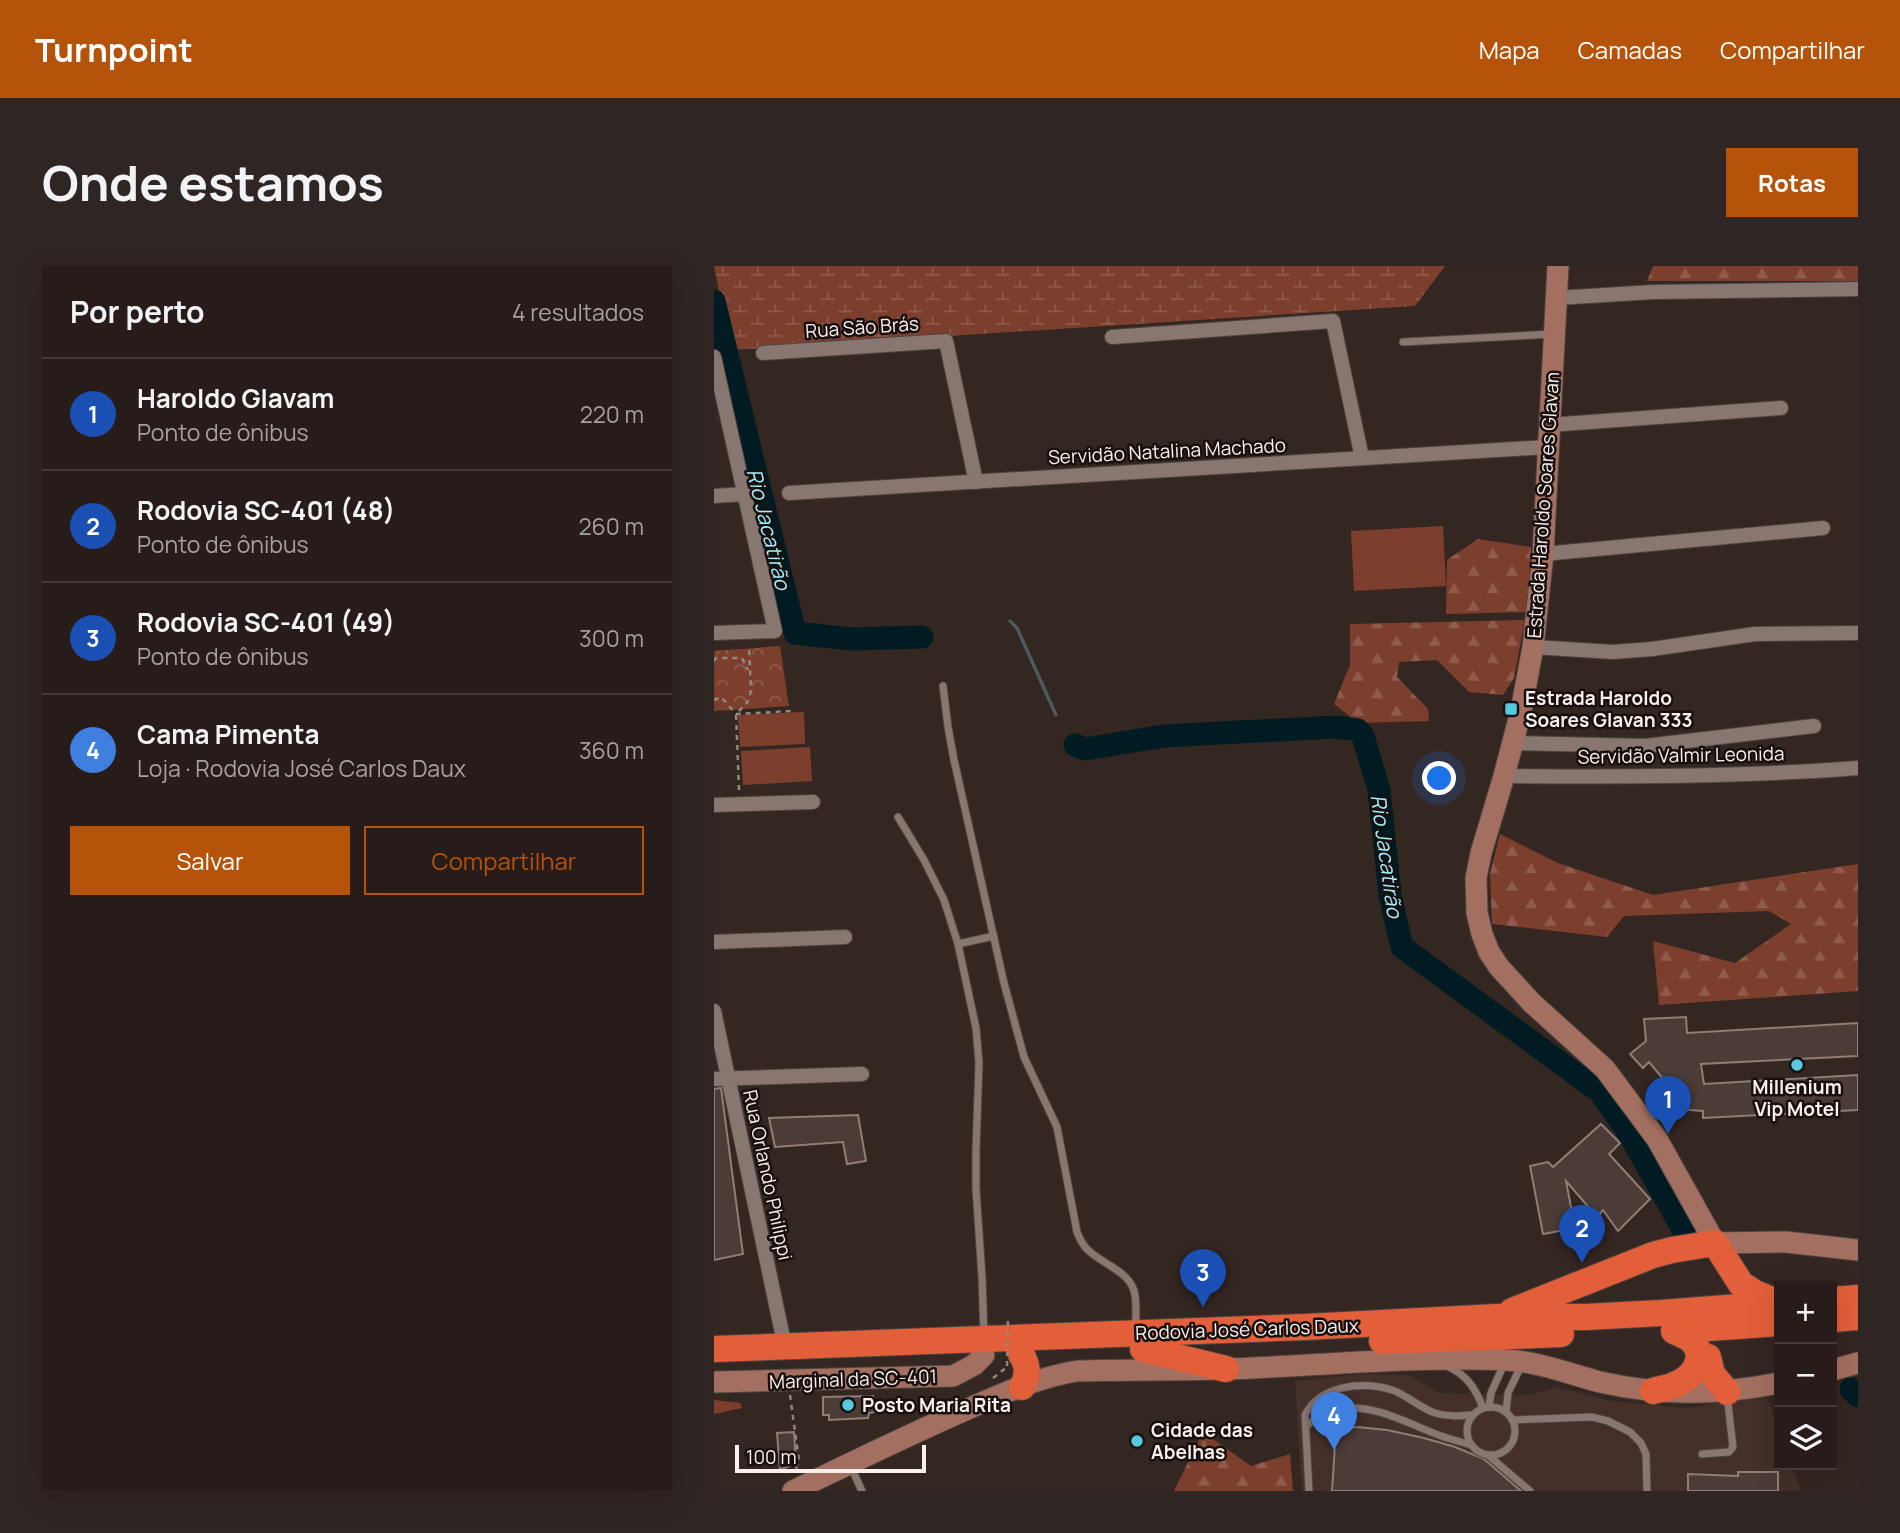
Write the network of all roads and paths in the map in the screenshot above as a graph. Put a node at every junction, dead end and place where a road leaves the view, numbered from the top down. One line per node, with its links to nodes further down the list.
1 (1558, 266): 3 (main road, Estrada Haroldo Soares Glavan)
2 (1858, 289): 3 (street)
3 (1556, 298): 4 (main road, Estrada Haroldo Soares Glavan)
4 (1554, 334): 6 (lane); 10 (main road, Estrada Haroldo Soares Glavan)
5 (1112, 337): 12 (street)
6 (1403, 342)
7 (762, 353): 13 (street, Rua São Brás)
8 (714, 357): 15 (street)
9 (1781, 408): 10 (street)
10 (1549, 425): 11 (main road, Estrada Haroldo Soares Glavan)
11 (1547, 447): 12 (street, Servidão Natalina Machado); 18 (main road, Estrada Haroldo Soares Glavan)
12 (1362, 458): 13 (street, Servidão Natalina Machado)
13 (976, 482): 14 (street, Servidão Natalina Machado)
14 (789, 493)
15 (745, 495): 16 (street); 19 (street)
16 (714, 496)
17 (1823, 528): 18 (street)
18 (1543, 554): 22 (main road, Estrada Haroldo Soares Glavan)
19 (748, 632): 21 (street); 24 (path)
20 (1858, 633): 22 (street)
21 (714, 634)
22 (1533, 647): 30 (main road, Estrada Haroldo Soares Glavan)
23 (714, 661): 24 (path)
24 (750, 673): 28 (path)
25 (943, 686): 37 (lane)
26 (714, 700): 28 (path)
27 (792, 711): 28 (path)
28 (736, 714): 34 (path)
29 (1814, 726): 30 (street)
30 (1512, 743): 32 (main road, Estrada Haroldo Soares Glavan)
31 (1858, 768): 32 (street, Servidão Valmir Leonida)
32 (1504, 776): 45 (main road, Estrada Haroldo Soares Glavan)
33 (813, 802): 34 (street)
34 (740, 804): 35 (street)
35 (714, 805)
36 (898, 817): 40 (lane)
37 (993, 936): 40 (lane); 57 (lane)
38 (845, 937): 39 (street)
39 (714, 942)
40 (958, 944): 61 (lane)
41 (714, 1012): 43 (street, Rua Orlando Philippi)
42 (862, 1074): 43 (street)
43 (721, 1079): 58 (street, Rua Orlando Philippi)
44 (1858, 1250): 45 (main road)
45 (1722, 1254): 48 (highway); 50 (highway)
46 (1858, 1298): 47 (highway)
47 (1837, 1300)
48 (1774, 1302)
49 (1774, 1304): 50 (highway, Rodovia José Carlos Daux)
50 (1497, 1317): 57 (highway, Rodovia José Carlos Daux)
51 (1858, 1317): 53 (highway)
52 (1008, 1318): 61 (path, bridge)
53 (1837, 1319)
54 (1774, 1323): 55 (highway, Rodovia José Carlos Daux)
55 (1734, 1327): 56 (highway, Rodovia José Carlos Daux); 60 (highway)
56 (1674, 1331): 57 (highway, Rodovia José Carlos Daux); 70 (highway)
57 (1140, 1341): 61 (highway, Rodovia José Carlos Daux); 61 (highway, Rodovia José Carlos Daux); 66 (highway)
58 (787, 1346): 59 (highway, Rodovia José Carlos Daux); 61 (highway, Rodovia José Carlos Daux)
59 (714, 1349)
60 (1709, 1357): 72 (highway); 73 (highway)
61 (1004, 1360): 65 (highway, Rodovia José Carlos Daux); 66 (main road); 68 (main road, Marginal da SC-401); 82 (main road)
62 (1434, 1360): 63 (main road); 66 (main road); 74 (lane)
63 (1515, 1361): 70 (main road); 74 (lane); 75 (lane)
64 (1858, 1363): 67 (main road)
65 (714, 1366)
66 (1226, 1369)
67 (1837, 1369)
68 (714, 1382)
69 (1774, 1384): 72 (main road)
70 (1653, 1391): 73 (main road)
71 (790, 1392): 83 (path)
72 (1727, 1392): 73 (main road); 80 (lane)
73 (1680, 1394)
74 (1486, 1408): 75 (lane); 76 (lane)
75 (1506, 1412): 77 (lane)
76 (1473, 1415): 78 (lane); 79 (lane)
77 (1512, 1420): 81 (lane); 87 (lane)
78 (1306, 1426): 79 (lane); 85 (lane)
79 (1471, 1445): 81 (lane)
80 (1702, 1454)
81 (1488, 1455): 86 (lane)
82 (850, 1464): 83 (main road); 84 (lane)
83 (792, 1483)
84 (862, 1491)
85 (1309, 1491)
86 (1530, 1491)
87 (1647, 1491)

